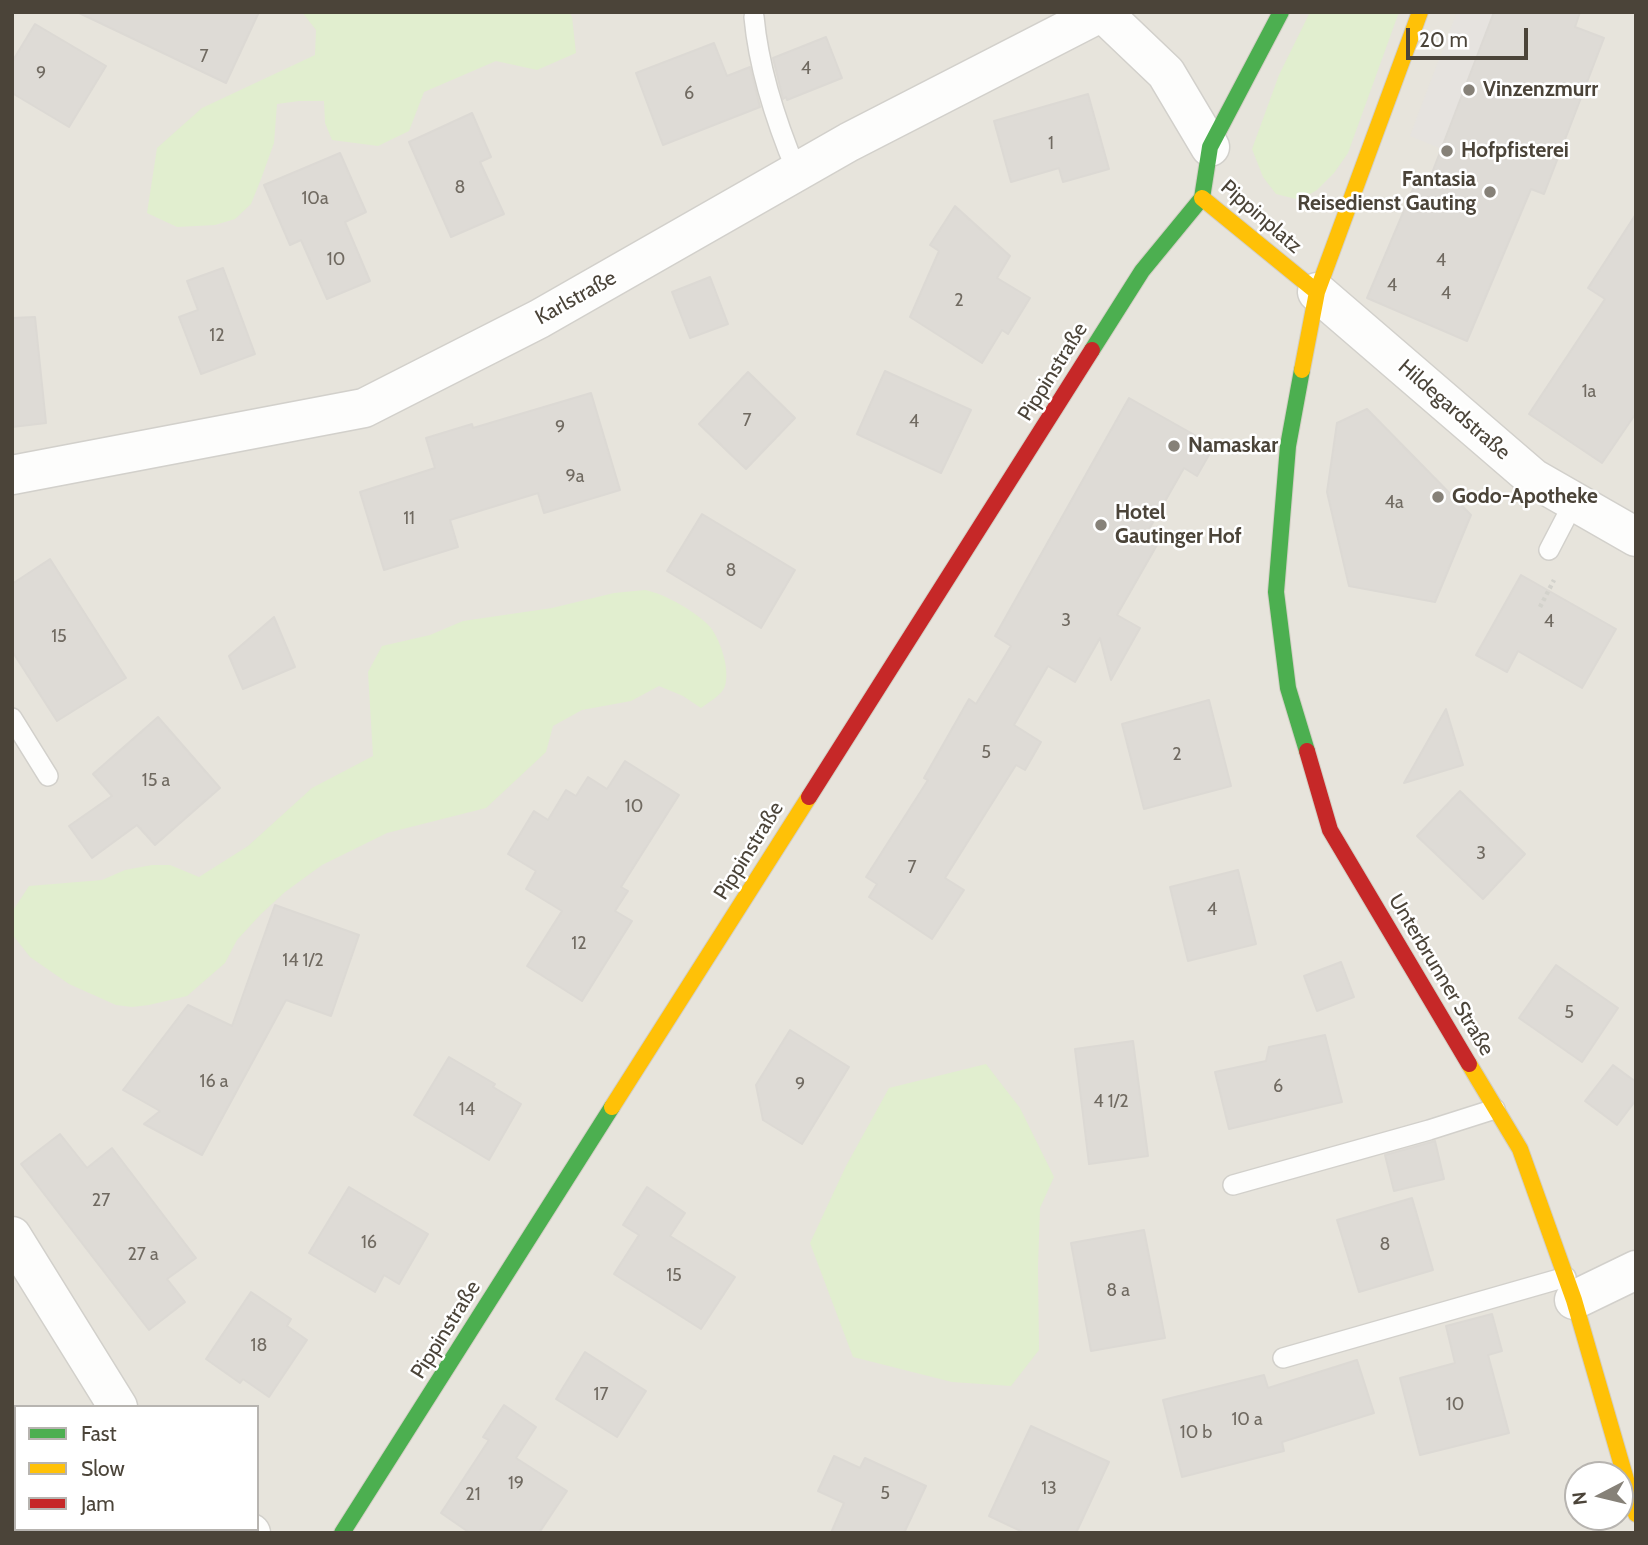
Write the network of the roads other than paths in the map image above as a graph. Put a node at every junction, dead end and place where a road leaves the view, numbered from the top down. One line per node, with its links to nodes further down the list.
1 (1102, 12): 5 (street, Karlstraße); 6 (street, Karlstraße)
2 (1281, 12): 5 (street, Pippinplatz)
3 (1420, 12): 8 (street, Pippinplatz)
4 (754, 17): 6 (lane)
5 (1210, 147): 7 (street, Pippinplatz)
6 (797, 172): 10 (street, Karlstraße)
7 (1202, 198): 8 (street, Pippinplatz); 24 (street, Pippinstraße)
8 (1317, 292): 9 (street, Pippinplatz); 11 (street, Hildegardstraße)
9 (1288, 446): 16 (street, Unterbrunner Straße)
10 (12, 475)
11 (1574, 502): 12 (street, Hildegardstraße); 13 (lane)
12 (1636, 537)
13 (1549, 550)
14 (12, 718): 15 (lane)
15 (47, 776)
16 (1495, 1109): 17 (lane); 20 (street, Unterbrunner Straße)
17 (1233, 1185)
18 (12, 1236): 22 (street)
19 (1636, 1270): 20 (street)
20 (1570, 1288): 21 (lane); 23 (street, Unterbrunner Straße)
21 (1283, 1358)
22 (117, 1405)
23 (1636, 1514)
24 (342, 1533)

